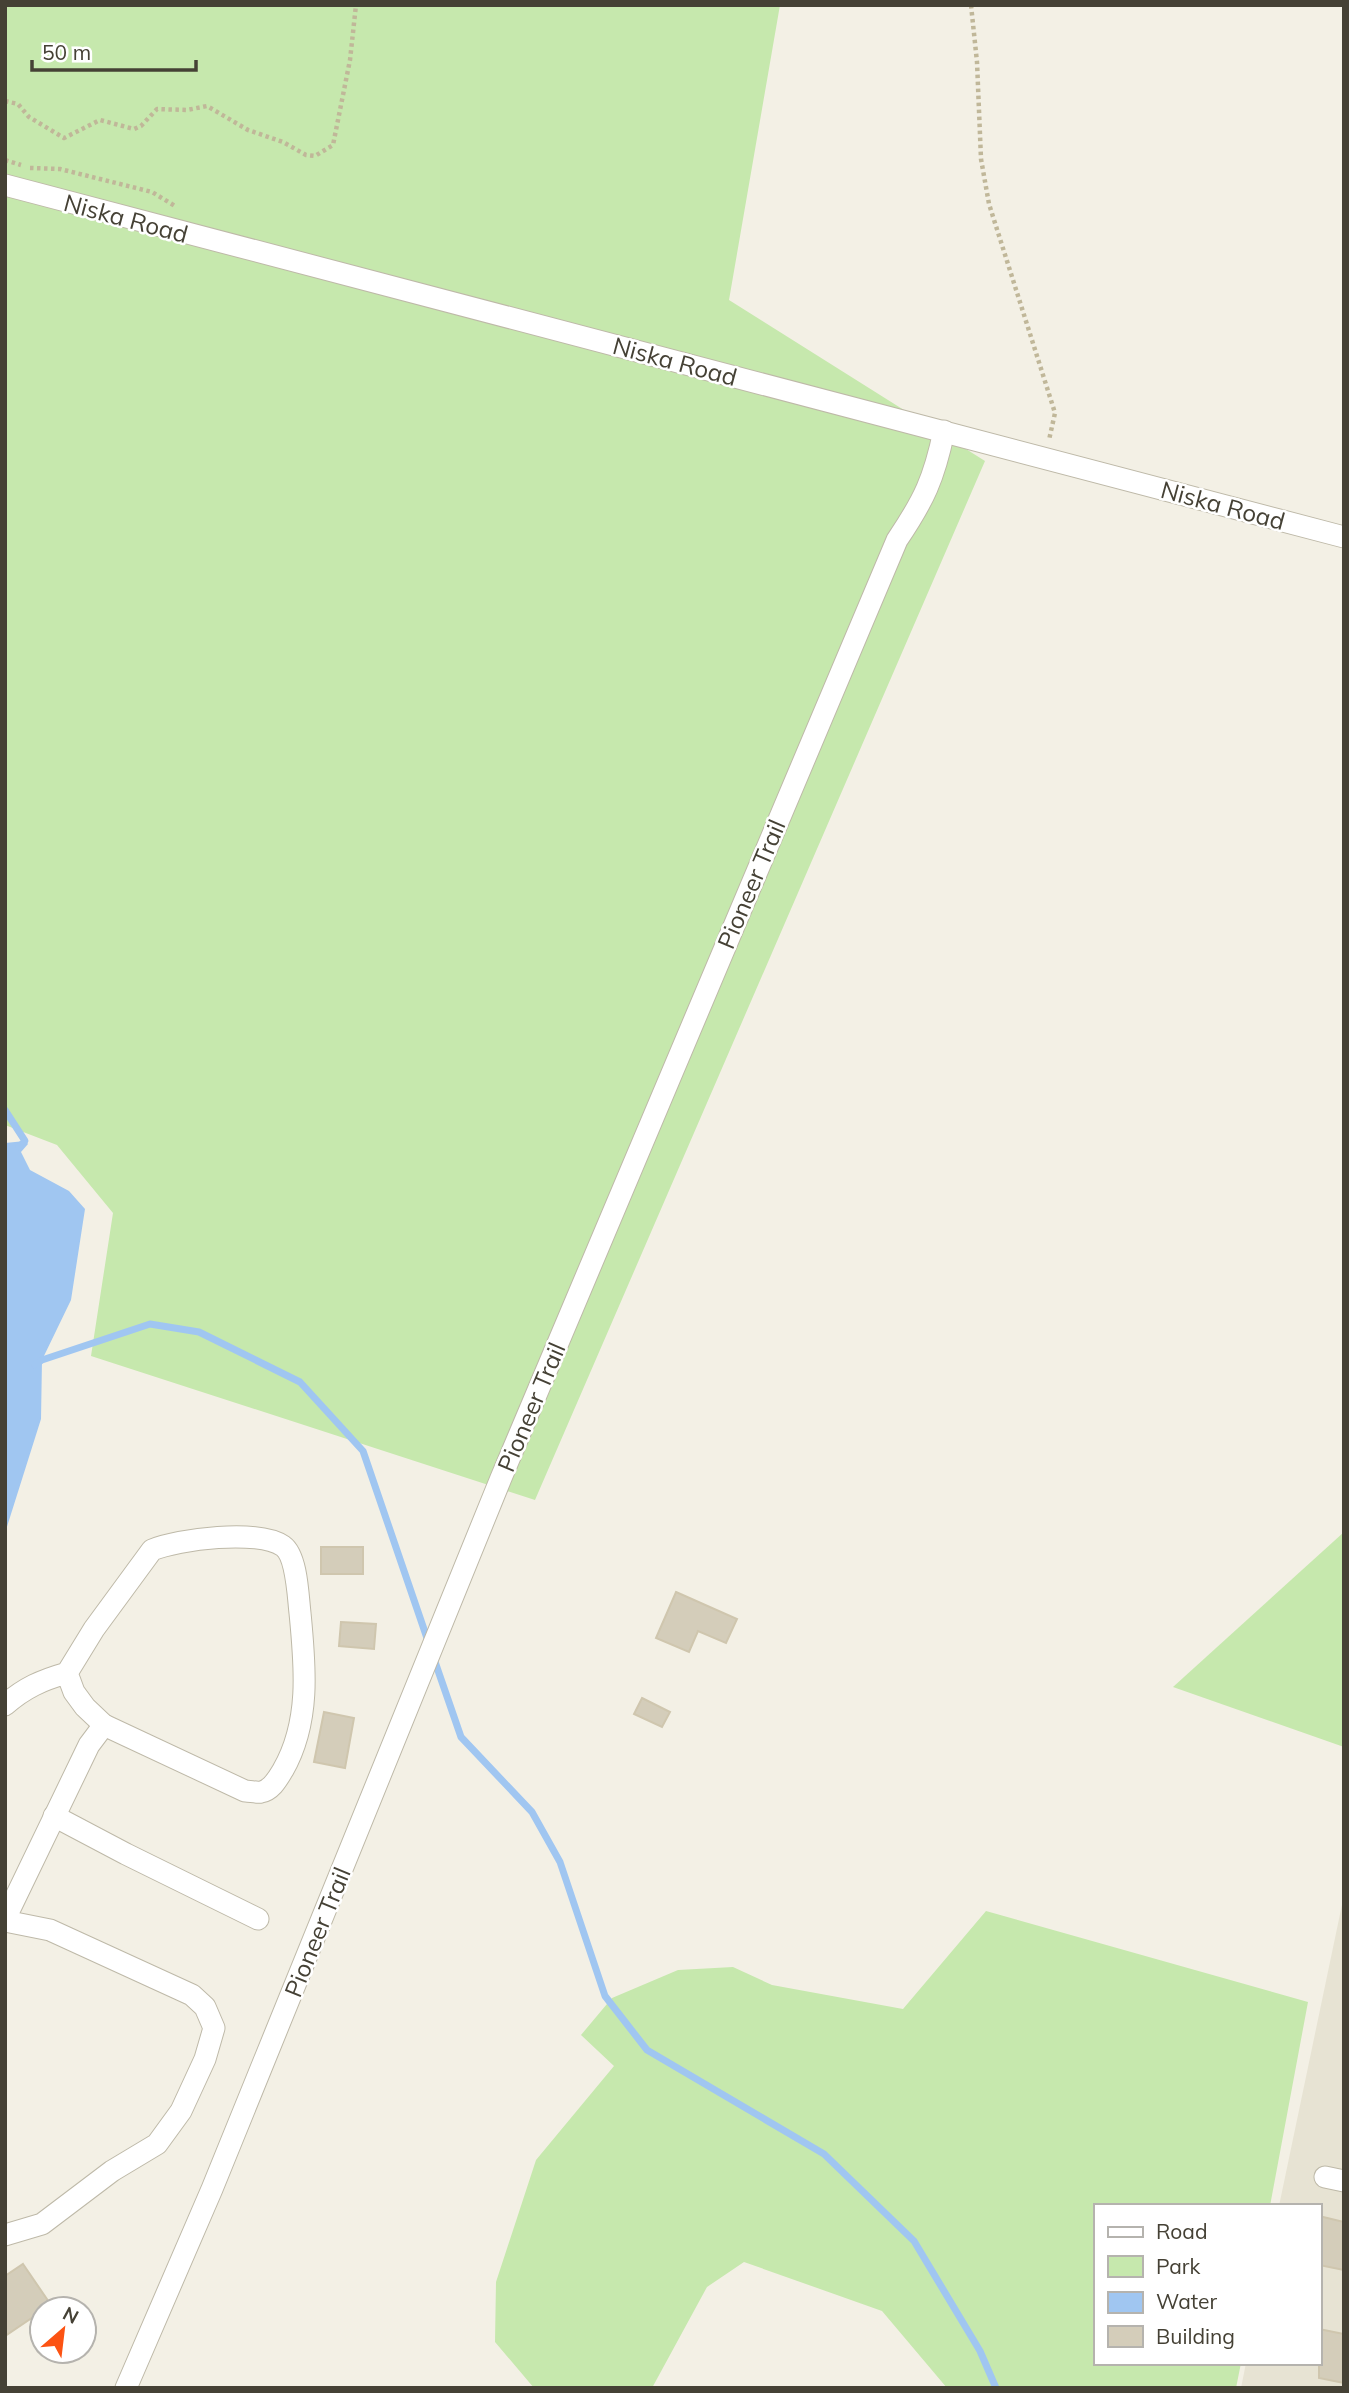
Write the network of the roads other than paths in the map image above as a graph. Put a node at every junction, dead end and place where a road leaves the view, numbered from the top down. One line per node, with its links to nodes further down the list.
1 (5, 185): 2 (street, Niska Road)
2 (944, 431): 3 (street, Niska Road); 11 (street, Pioneer Trail)
3 (1344, 537)
4 (67, 1673): 5 (street); 6 (street); 6 (street)
5 (5, 1705)
6 (104, 1725): 7 (street)
7 (54, 1816): 8 (street); 9 (street)
8 (258, 1919)
9 (5, 1920): 10 (street)
10 (5, 2235)
11 (126, 2388)

